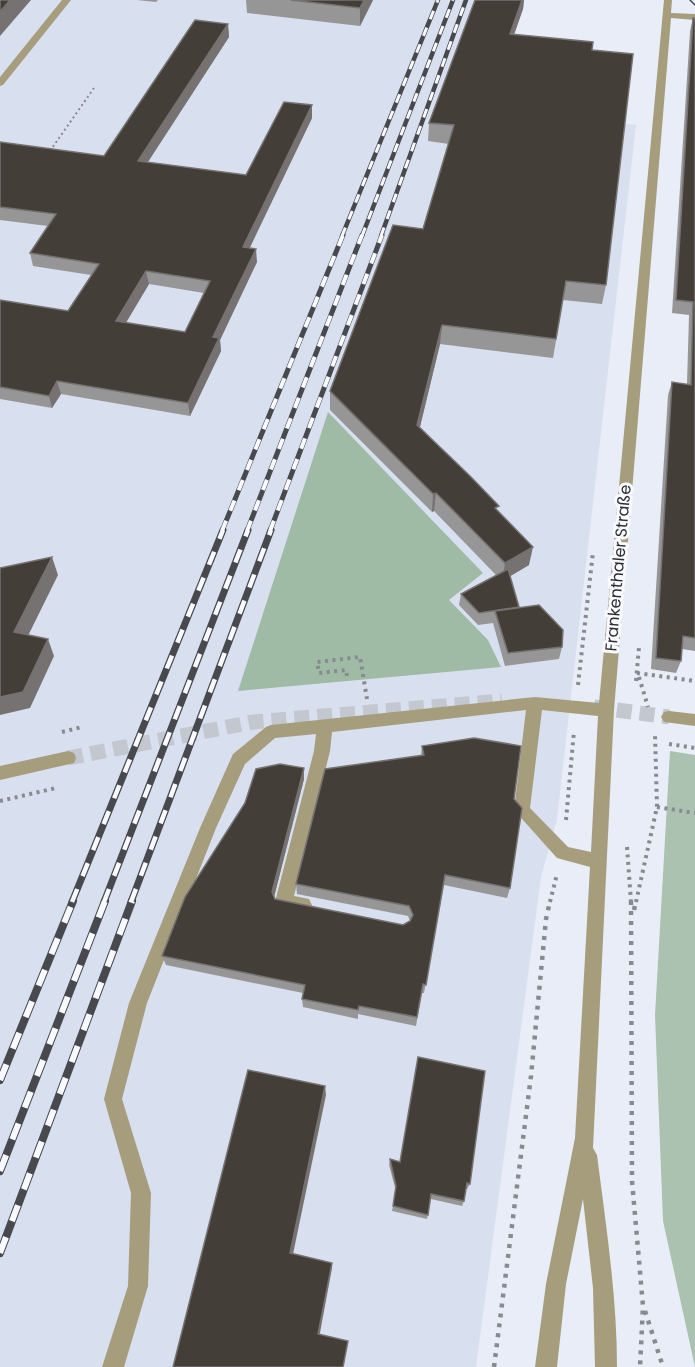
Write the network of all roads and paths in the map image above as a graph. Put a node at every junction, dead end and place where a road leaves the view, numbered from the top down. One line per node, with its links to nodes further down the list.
1 (67, 0): 5 (street)
2 (668, 0): 3 (street, Frankenthaler Straße)
3 (666, 15): 4 (street); 13 (street, Frankenthaler Straße)
4 (695, 17)
5 (0, 82)
6 (94, 88): 7 (path)
7 (49, 153)
8 (580, 664): 12 (path)
9 (347, 676): 16 (path)
10 (695, 681): 14 (path)
11 (535, 703): 12 (street); 16 (street); 28 (street)
12 (576, 707): 13 (street); 28 (path)
13 (606, 710): 29 (street, Frankenthaler Straße)
14 (649, 712)
15 (669, 717): 17 (street)
16 (371, 720): 18 (street)
17 (695, 720)
18 (325, 725): 30 (street); 34 (street)
19 (655, 732): 26 (path)
20 (669, 744): 21 (path)
21 (695, 748)
22 (68, 758): 23 (street)
23 (0, 773)
24 (56, 788): 25 (path)
25 (0, 801)
26 (657, 807): 27 (path); 32 (path)
27 (695, 813)
28 (563, 853): 29 (street); 35 (path)
29 (599, 861): 31 (street, Frankenthaler Straße)
30 (319, 909)
31 (585, 1138): 33 (street, Frankenthaler Straße); 36 (street, Frankenthaler Straße)
32 (643, 1306): 38 (path); 39 (path)
33 (606, 1357): 37 (street, Frankenthaler Straße)
34 (113, 1367)
35 (494, 1367)
36 (546, 1367)
37 (615, 1367)
38 (640, 1367)
39 (663, 1367)

